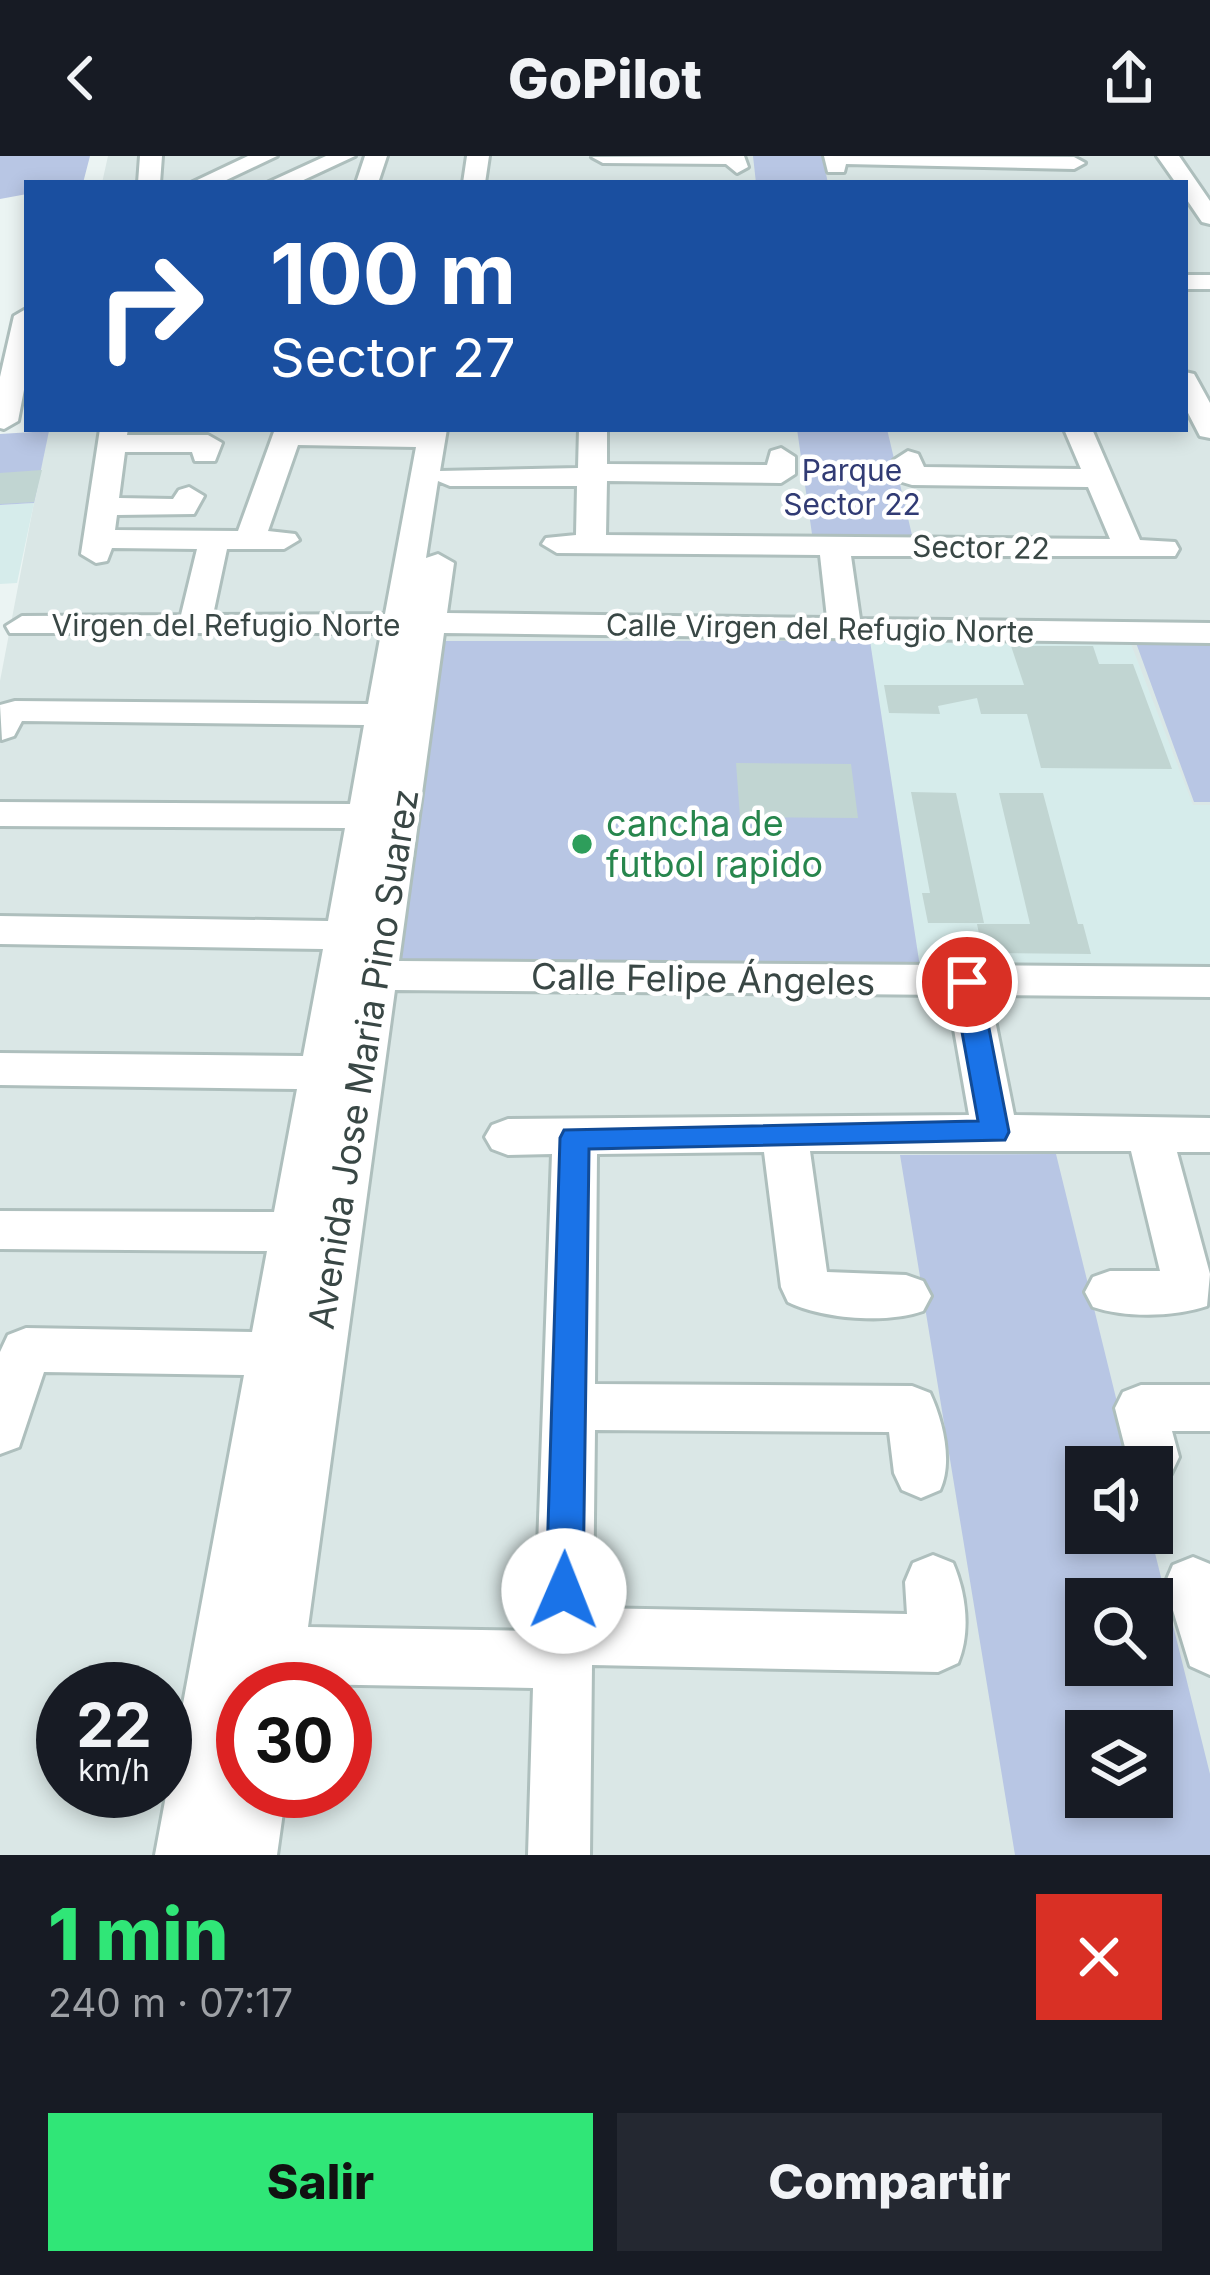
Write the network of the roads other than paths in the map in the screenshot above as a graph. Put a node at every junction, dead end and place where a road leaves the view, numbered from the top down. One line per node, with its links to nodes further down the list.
1 (266, 156): 9 (street)
2 (344, 156): 10 (street)
3 (603, 157): 6 (street)
4 (1176, 158): 11 (street)
5 (970, 165): 7 (street); 8 (street)
6 (737, 167)
7 (836, 167)
8 (1076, 167)
9 (209, 180)
10 (285, 180)
11 (1197, 196): 12 (street)
12 (1205, 230)
13 (24, 324): 15 (street)
14 (1188, 389): 16 (street)
15 (3, 413)
16 (1200, 424)
17 (288, 432): 21 (street); 30 (street)
18 (593, 432): 25 (street)
19 (1079, 432): 26 (street)
20 (113, 436): 22 (street); 28 (street)
21 (443, 443): 25 (street); 38 (street, Avenida Jose Maria Pino Suarez)
22 (205, 455)
23 (781, 457): 25 (street)
24 (908, 460): 26 (street)
25 (592, 474): 33 (street)
26 (1101, 478): 35 (street)
27 (189, 496): 28 (street)
28 (100, 506): 29 (street)
29 (214, 539): 30 (street); 37 (street)
30 (250, 540): 31 (street)
31 (284, 540)
32 (557, 544): 33 (street, Sector 22)
33 (591, 544): 34 (street, Sector 22)
34 (834, 546): 35 (street, Sector 22); 40 (street)
35 (1129, 549): 36 (street, Sector 22)
36 (1164, 549)
37 (195, 623): 38 (street, Virgen del Refugio Norte); 39 (street, Virgen del Refugio Norte)
38 (414, 623): 40 (street, Calle Virgen del Refugio Norte); 42 (street, Avenida Jose Maria Pino Suarez); 47 (street, Avenida Jose Maria Pino Suarez)
39 (22, 626)
40 (845, 628): 41 (street, Calle Virgen del Refugio Norte)
41 (1210, 633)
42 (385, 715): 43 (street); 45 (street, Avenida Jose Maria Pino Suarez)
43 (2, 729)
44 (0, 814): 45 (street)
45 (366, 816): 47 (street, Avenida Jose Maria Pino Suarez)
46 (0, 930): 47 (street, Calle Felipe Ángeles)
47 (354, 962): 48 (street, Calle Felipe Ángeles); 51 (street, Avenida Jose Maria Pino Suarez); 72 (street, Avenida Jose Maria Pino Suarez)
48 (967, 982): 49 (street, Calle Felipe Ángeles); 52 (street)
49 (1210, 982)
50 (0, 1069): 51 (street)
51 (325, 1073): 59 (street, Avenida Jose Maria Pino Suarez)
52 (995, 1132): 53 (street); 55 (street)
53 (1149, 1133): 54 (street); 60 (street)
54 (1210, 1135)
55 (785, 1136): 57 (street); 61 (street)
56 (508, 1137): 57 (street)
57 (575, 1138): 63 (street)
58 (0, 1229): 59 (street)
59 (295, 1232): 62 (street, Avenida Jose Maria Pino Suarez)
60 (1110, 1292)
61 (906, 1296)
62 (272, 1354): 65 (street); 75 (street, Avenida Jose Maria Pino Suarez)
63 (568, 1407): 67 (street); 71 (street)
64 (1210, 1408): 66 (street)
65 (0, 1430)
66 (1150, 1446)
67 (921, 1473)
68 (933, 1582): 71 (street)
69 (1193, 1584): 70 (street)
70 (1210, 1646)
71 (563, 1648): 73 (street); 77 (street)
72 (274, 1662)
73 (372, 1664)
74 (251, 1818): 76 (street)
75 (186, 1855)
76 (246, 1855)
77 (559, 1855)

